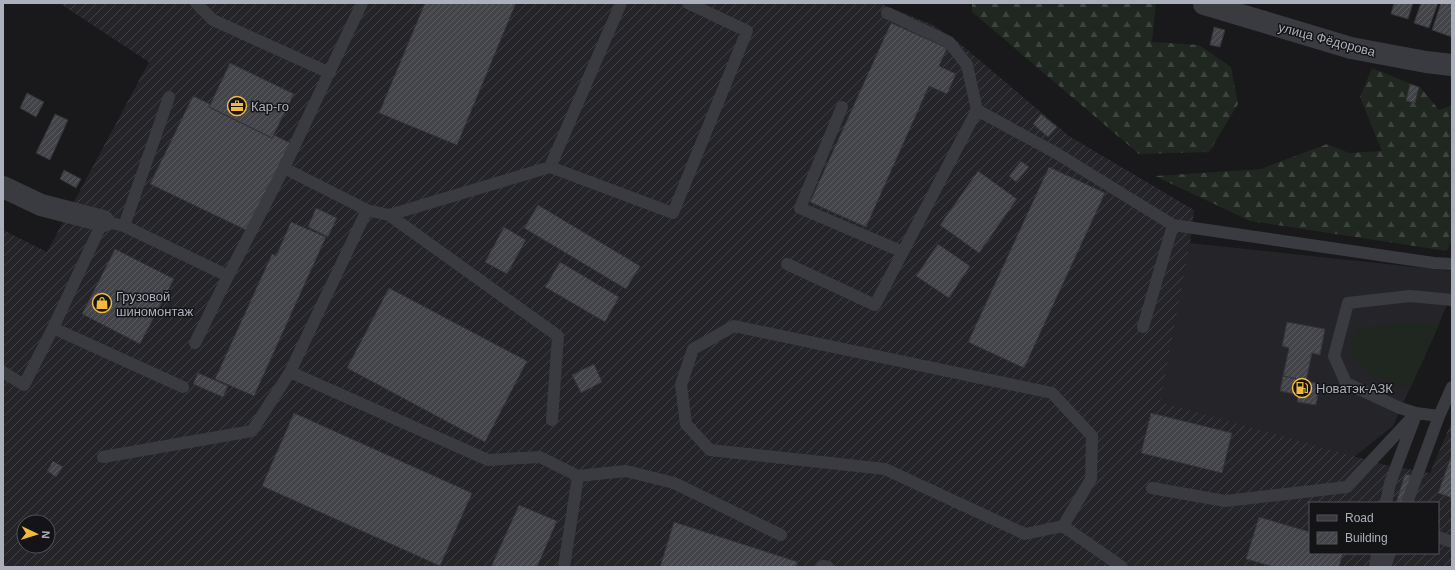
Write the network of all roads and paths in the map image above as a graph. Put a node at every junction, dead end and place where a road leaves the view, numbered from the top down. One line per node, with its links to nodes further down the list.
1 (196, 3): 8 (lane)
2 (362, 3): 8 (lane)
3 (620, 3): 12 (lane)
4 (688, 3): 12 (lane)
5 (1204, 4): 7 (street, улица Фёдорова)
6 (887, 13): 11 (lane)
7 (1452, 65)
8 (330, 73): 13 (lane)
9 (169, 97): 19 (lane)
10 (842, 107): 20 (lane)
11 (977, 110): 18 (lane); 20 (lane)
12 (550, 167): 16 (lane)
13 (284, 168): 15 (lane); 23 (lane)
14 (3, 187): 17 (street)
15 (367, 210): 16 (lane); 29 (lane)
16 (389, 215): 34 (lane)
17 (103, 221): 19 (lane); 25 (lane)
18 (1173, 225): 22 (lane); 26 (lane)
19 (124, 226): 23 (lane)
20 (903, 252): 21 (lane)
21 (787, 264)
22 (1452, 264)
23 (228, 276): 27 (lane)
24 (1452, 300): 32 (lane)
25 (53, 328): 28 (lane); 30 (lane)
26 (1143, 328)
27 (195, 343)
28 (3, 372)
29 (290, 372): 35 (lane); 36 (lane)
30 (182, 387)
31 (1452, 387): 33 (lane)
32 (1416, 413): 33 (lane); 37 (lane); 38 (lane)
33 (1439, 416): 39 (lane)
34 (552, 420)
35 (103, 457)
36 (578, 476): 41 (lane); 46 (lane)
37 (1152, 488)
38 (1386, 502)
39 (1407, 502)
40 (1063, 526): 40 (lane); 49 (lane)
41 (781, 536)
42 (1439, 537): 43 (lane)
43 (1452, 542)
44 (1377, 554): 50 (lane)
45 (1390, 554): 51 (lane)
46 (564, 567)
47 (822, 567): 48 (lane)
48 (828, 567)
49 (1122, 567)
50 (1375, 567)
51 (1385, 567)

